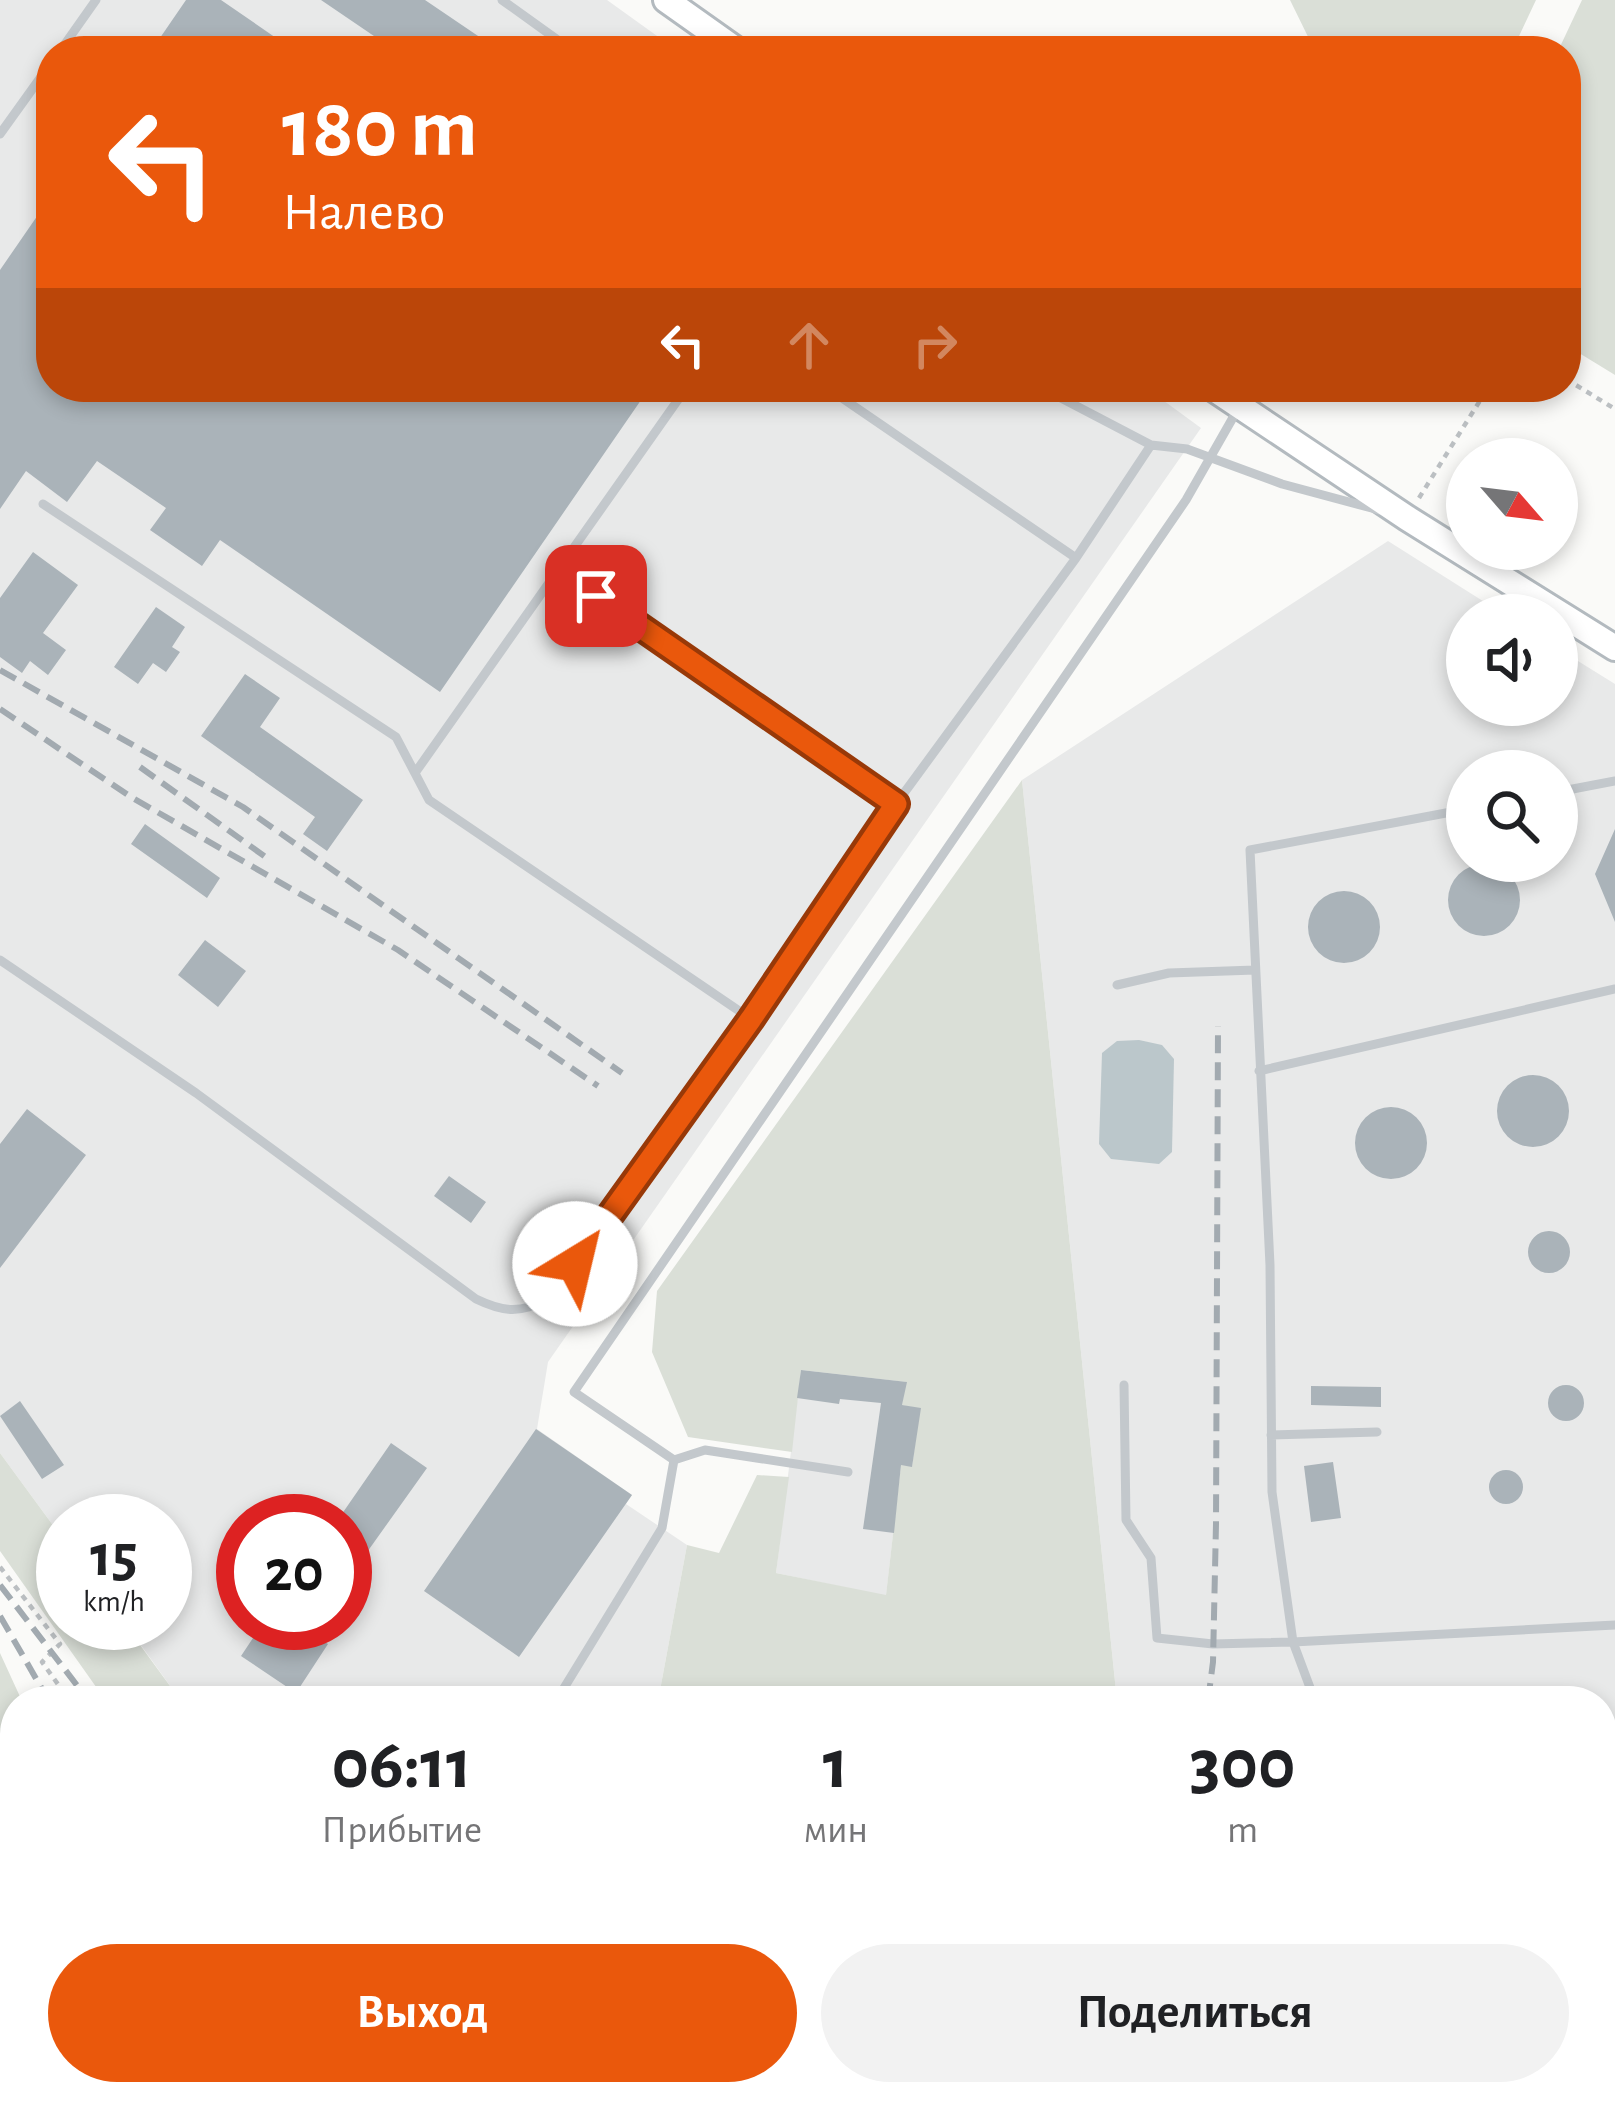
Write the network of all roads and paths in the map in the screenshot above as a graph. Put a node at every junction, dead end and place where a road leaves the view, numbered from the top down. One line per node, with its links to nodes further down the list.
1 (96, 0): 4 (lane)
2 (502, 0): 5 (lane)
3 (666, 0): 6 (street)
4 (71, 36)
5 (552, 36)
6 (717, 36)
7 (36, 84): 8 (lane)
8 (0, 134)
9 (1581, 388): 16 (path)
10 (676, 402): 22 (lane)
11 (848, 402): 21 (lane)
12 (1068, 402): 17 (lane)
13 (1232, 402): 15 (street)
14 (1478, 402): 20 (path)
15 (1239, 407): 18 (lane); 20 (street)
16 (1615, 409)
17 (1151, 446): 18 (lane); 21 (lane)
18 (1213, 457): 20 (lane); 38 (lane)
19 (43, 504): 24 (lane)
20 (1407, 518): 23 (street)
21 (1076, 559): 27 (lane)
22 (558, 570): 24 (lane); 27 (lane)
23 (1615, 648)
24 (415, 773): 33 (lane)
25 (1615, 781): 26 (lane)
26 (1578, 788)
27 (896, 804): 33 (lane)
28 (1446, 813): 30 (lane)
29 (0, 960): 33 (lane)
30 (1255, 970): 31 (lane); 34 (lane)
31 (1118, 985)
32 (1615, 988): 34 (lane)
33 (751, 1019)
34 (1259, 1070): 37 (lane)
35 (1124, 1384): 42 (lane)
36 (1377, 1432): 37 (lane)
37 (1271, 1436): 42 (lane)
38 (674, 1460): 39 (lane); 44 (lane)
39 (848, 1472)
40 (0, 1567): 43 (path)
41 (1615, 1625): 42 (lane)
42 (1293, 1642): 45 (lane)
43 (59, 1686)
44 (565, 1686)
45 (1309, 1686)

